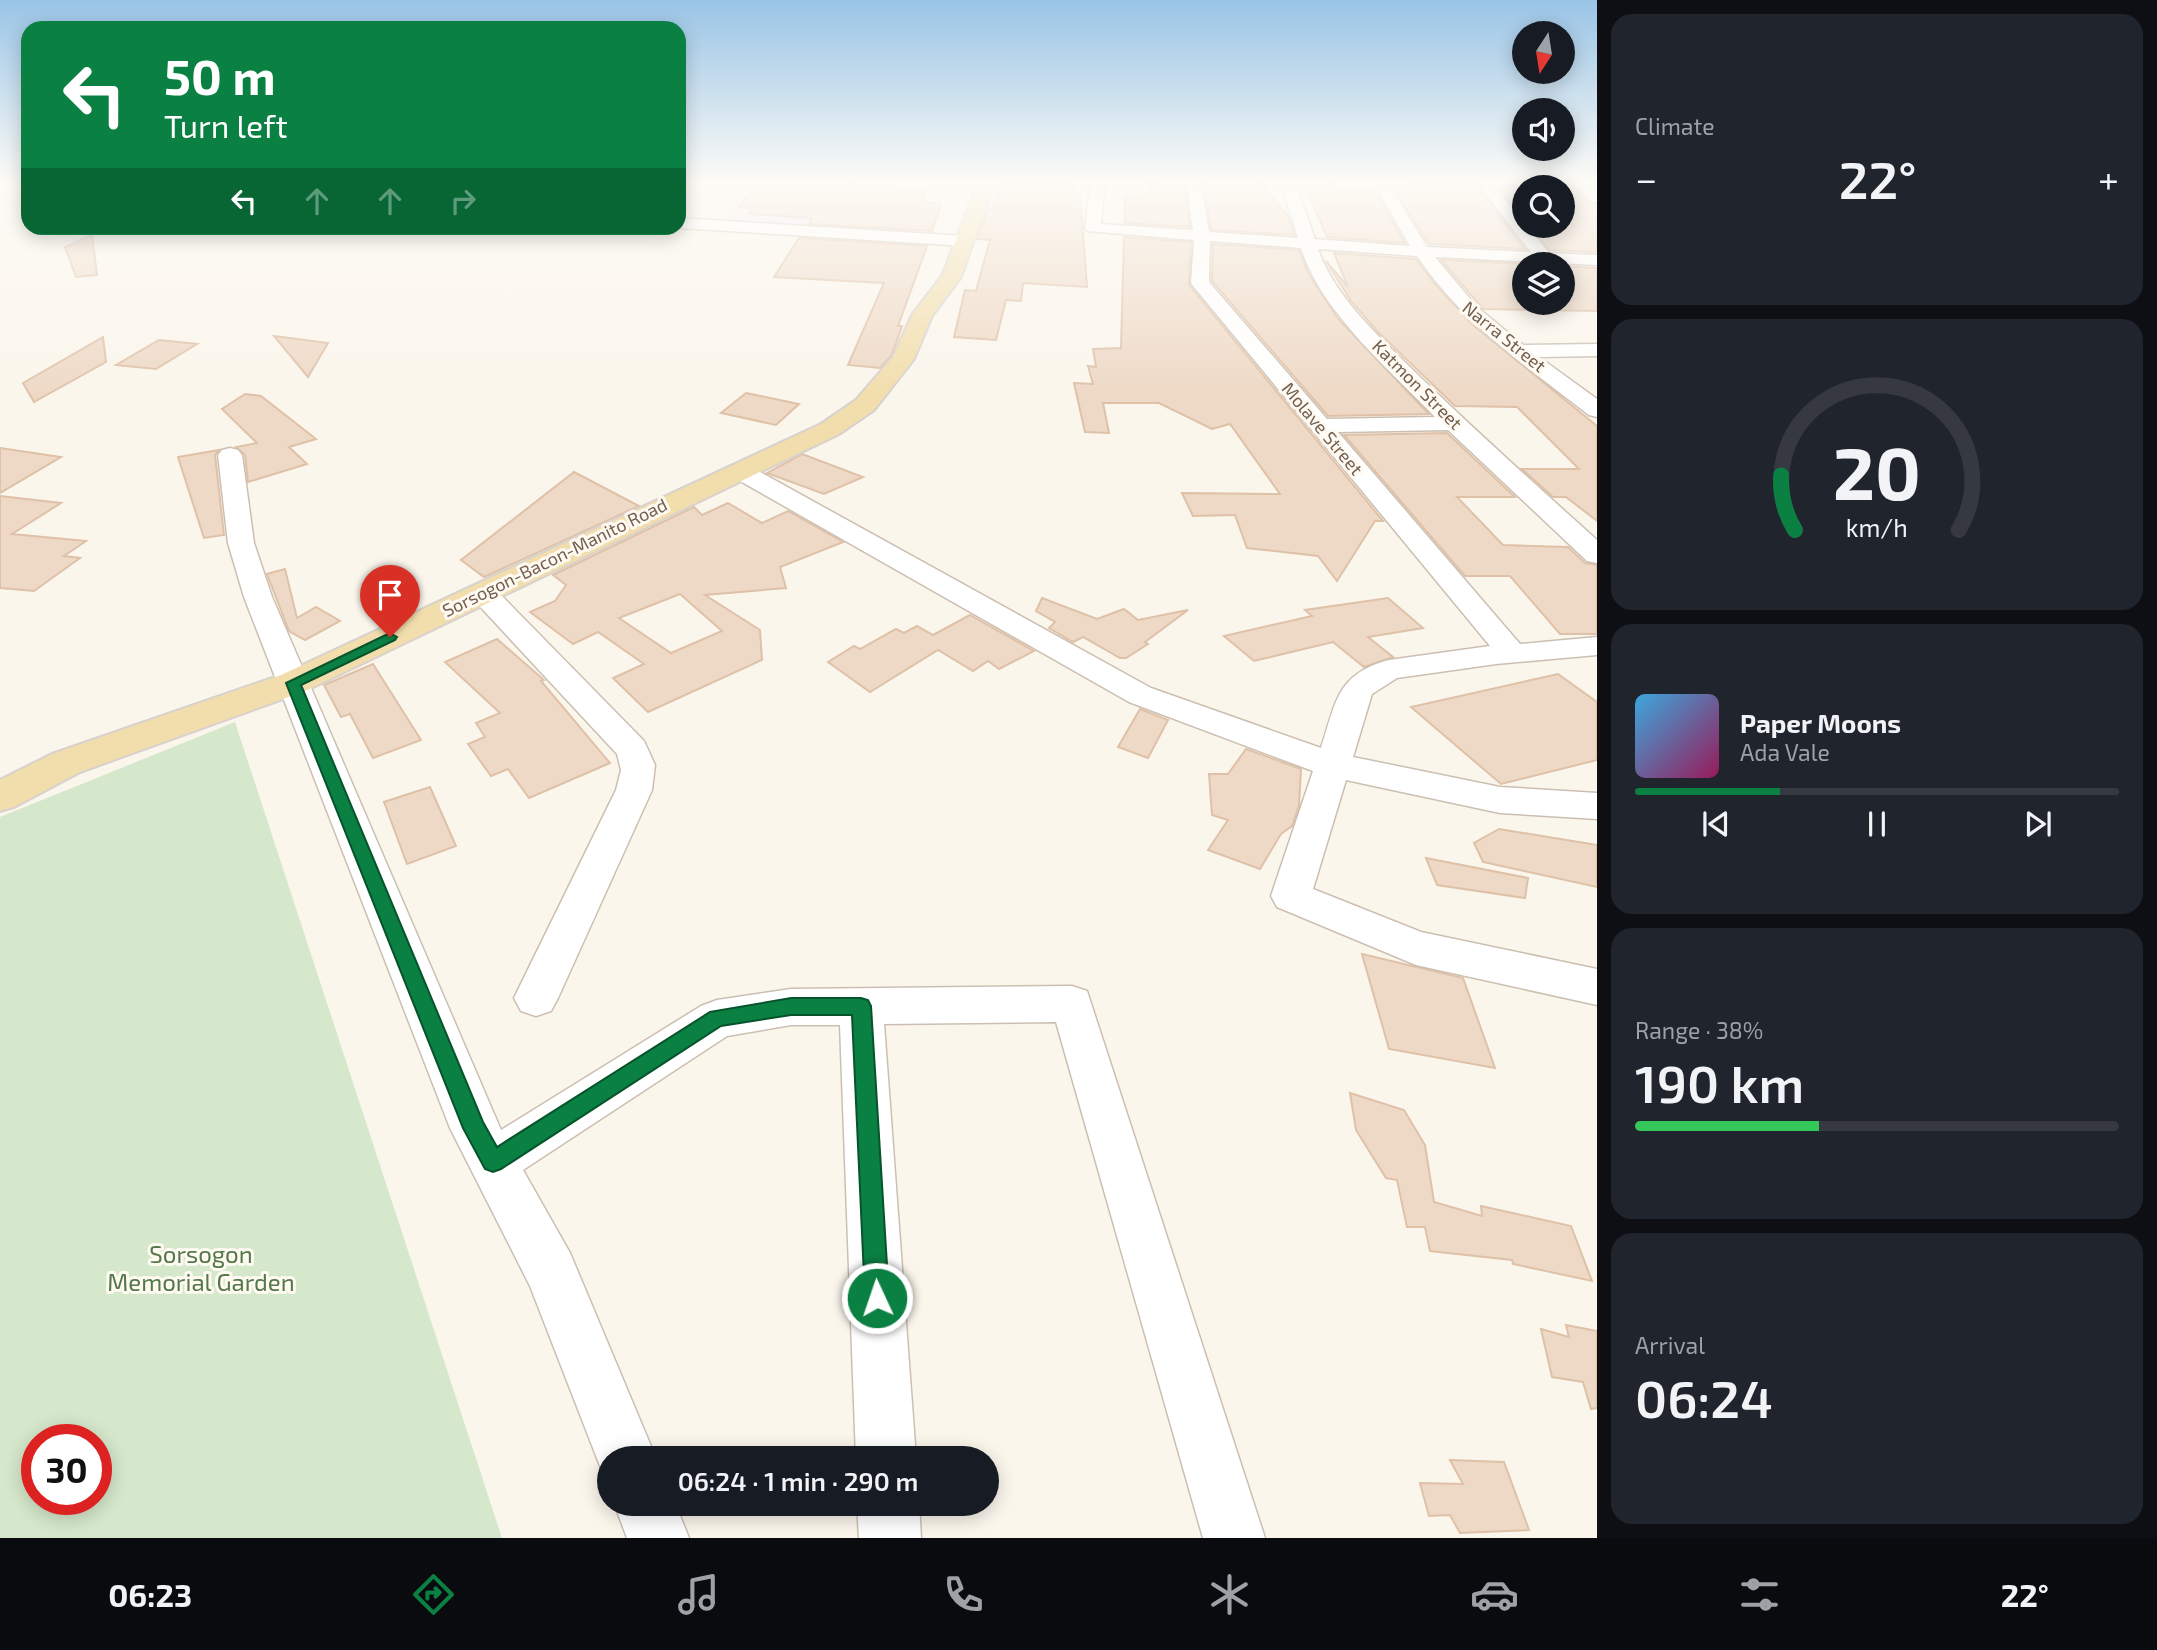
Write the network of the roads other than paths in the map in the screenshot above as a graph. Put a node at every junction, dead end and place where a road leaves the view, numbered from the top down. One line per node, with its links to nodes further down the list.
1 (961, 252): 15 (main road, Sorsogon-Bacon-Manito Road)
2 (1201, 252): 13 (street, Molave Street)
3 (1312, 252): 12 (street, Katmon Street)
4 (1420, 252): 5 (street)
5 (1424, 252): 6 (street); 10 (street, Narra Street)
6 (1512, 258)
7 (1575, 260): 8 (street)
8 (1597, 260)
9 (1597, 351): 10 (street)
10 (1521, 352): 11 (street, Narra Street)
11 (1597, 410)
12 (1454, 423): 13 (street); 16 (street, Katmon Street)
13 (1320, 426): 19 (street, Molave Street)
14 (230, 456): 20 (street)
15 (742, 472): 17 (main road, Sorsogon-Bacon-Manito Road); 21 (street)
16 (1597, 555)
17 (483, 593): 20 (main road, Sorsogon-Bacon-Manito Road); 25 (street)
18 (1597, 646): 19 (street)
19 (1512, 653): 21 (street)
20 (293, 683): 22 (main road, Sorsogon-Bacon-Manito Road); 27 (street)
21 (1333, 765): 23 (street); 24 (street)
22 (0, 797)
23 (1597, 806)
24 (1597, 988)
25 (536, 998)
26 (861, 1006): 27 (street); 29 (street); 34 (street)
27 (493, 1162): 28 (street)
28 (621, 1446)
29 (885, 1446)
30 (649, 1516): 32 (street)
31 (889, 1516): 33 (street)
32 (658, 1538)
33 (890, 1538)
34 (1234, 1538)

